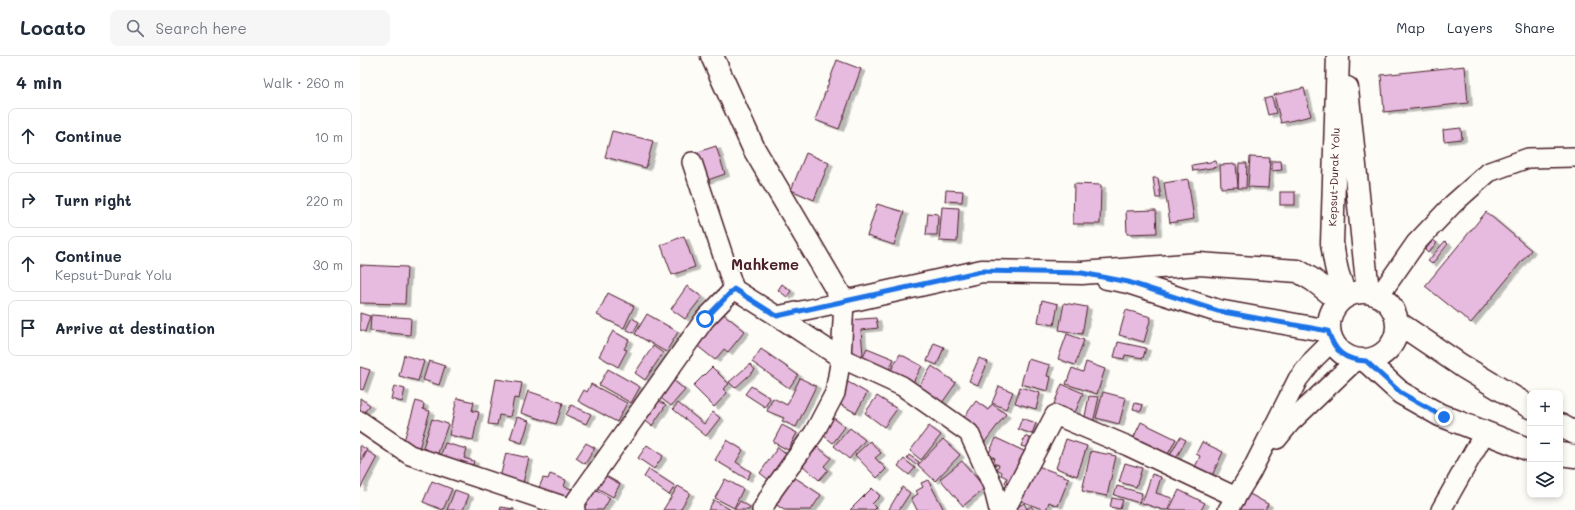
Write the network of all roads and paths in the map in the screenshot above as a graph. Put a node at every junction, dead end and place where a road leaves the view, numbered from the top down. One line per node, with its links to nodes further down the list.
1 (712, 56): 10 (main road)
2 (1338, 56): 9 (main road, Kepsut-Durak Yolu)
3 (1344, 56): 8 (main road, Kepsut-Durak Yolu)
4 (1575, 157): 8 (street)
5 (692, 162): 7 (street)
6 (1082, 273): 9 (main road); 10 (main road); 13 (main road)
7 (734, 289): 11 (street); 26 (street)
8 (1374, 294): 9 (main road); 12 (main road)
9 (1343, 299): 13 (main road)
10 (844, 302): 11 (street); 14 (street)
11 (777, 316): 14 (street)
12 (1397, 322): 15 (main road); 16 (main road)
13 (1330, 336): 15 (main road); 24 (street)
14 (841, 358): 27 (street); 28 (street)
15 (1361, 360): 19 (main road); 24 (street)
16 (1527, 405)
17 (360, 422): 26 (street)
18 (1562, 426): 20 (main road)
19 (1485, 432): 21 (main road); 30 (street)
20 (1575, 433)
21 (1527, 449)
22 (1563, 454): 23 (main road)
23 (1575, 456)
24 (1251, 472): 25 (street)
25 (1232, 503): 29 (street)
26 (573, 509)
27 (762, 510)
28 (999, 510)
29 (1005, 510)
30 (1441, 510)

